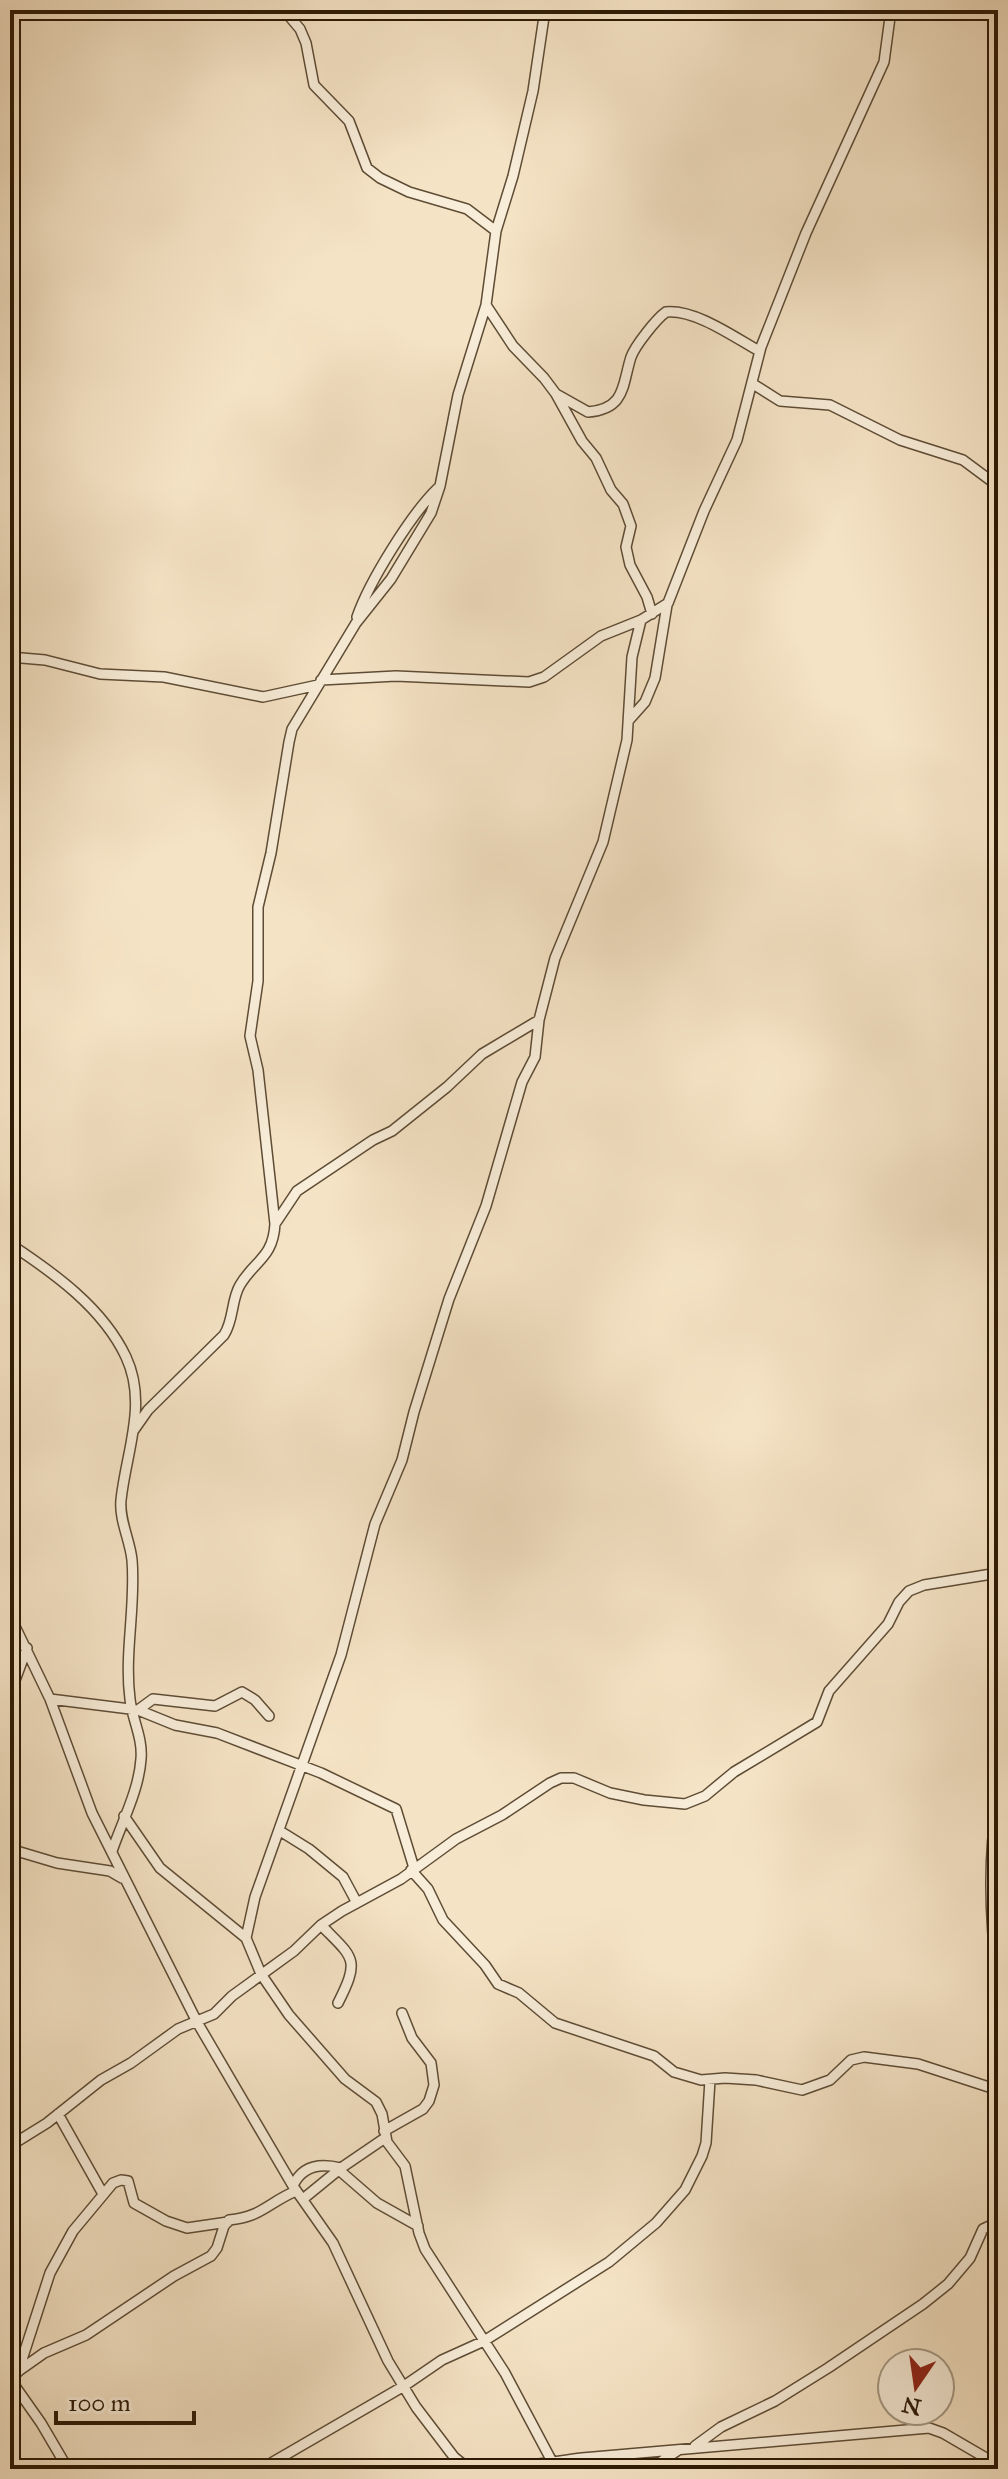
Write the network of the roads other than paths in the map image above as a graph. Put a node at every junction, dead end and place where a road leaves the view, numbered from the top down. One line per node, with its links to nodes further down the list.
1 (284, 10): 5 (street)
2 (545, 10): 5 (street)
3 (906, 10): 4 (street)
4 (890, 13): 7 (street)
5 (496, 231): 6 (street)
6 (486, 305): 9 (street); 15 (street)
7 (759, 351): 8 (street); 9 (street)
8 (753, 384): 10 (street); 11 (street)
9 (556, 394): 12 (street)
10 (998, 486)
11 (667, 605): 12 (street); 16 (street)
12 (652, 614): 13 (street)
13 (641, 620): 15 (street); 16 (street)
14 (10, 657): 15 (street)
15 (320, 682): 18 (street)
16 (629, 720): 17 (street)
17 (539, 1020): 18 (street); 30 (street)
18 (275, 1224): 22 (street)
19 (10, 1244): 22 (street)
20 (998, 1364): 21 (street)
21 (998, 1395)
22 (134, 1430): 28 (street)
23 (998, 1573): 36 (street)
24 (10, 1616): 25 (street)
25 (27, 1648): 26 (street); 27 (street)
26 (10, 1694)
27 (50, 1699): 28 (street); 35 (street)
28 (135, 1709): 29 (street); 30 (street); 32 (street)
29 (269, 1716)
30 (303, 1766): 33 (street); 36 (street)
31 (998, 1800): 42 (street)
32 (124, 1816): 35 (street); 40 (street)
33 (280, 1831): 38 (street); 40 (street)
34 (10, 1849): 37 (street)
35 (112, 1851): 37 (street)
36 (413, 1869): 38 (street); 46 (street)
37 (124, 1880): 45 (street)
38 (357, 1903): 39 (street)
39 (321, 1925): 41 (street); 43 (street)
40 (246, 1938): 41 (street)
41 (261, 1974): 45 (street); 49 (street)
42 (998, 1982)
43 (338, 2003)
44 (402, 2013): 49 (street)
45 (197, 2022): 48 (street); 52 (street)
46 (710, 2080): 47 (street); 57 (street)
47 (998, 2090)
48 (58, 2114): 50 (street); 53 (street)
49 (385, 2135): 51 (street); 56 (street)
50 (10, 2146)
51 (340, 2169): 52 (street); 52 (street); 56 (street)
52 (297, 2192): 54 (street); 59 (street)
53 (103, 2194): 54 (street); 58 (street)
54 (228, 2222): 58 (street)
55 (998, 2222): 60 (street)
56 (418, 2226): 57 (street)
57 (484, 2341): 59 (street); 64 (street)
58 (13, 2376): 65 (street)
59 (404, 2386): 63 (street); 66 (street)
60 (693, 2448): 61 (street); 62 (street)
61 (678, 2451): 64 (street); 68 (street)
62 (998, 2465)
63 (465, 2466): 64 (street); 67 (street)
64 (555, 2466)
65 (68, 2469)
66 (261, 2469)
67 (395, 2469)
68 (650, 2469)

